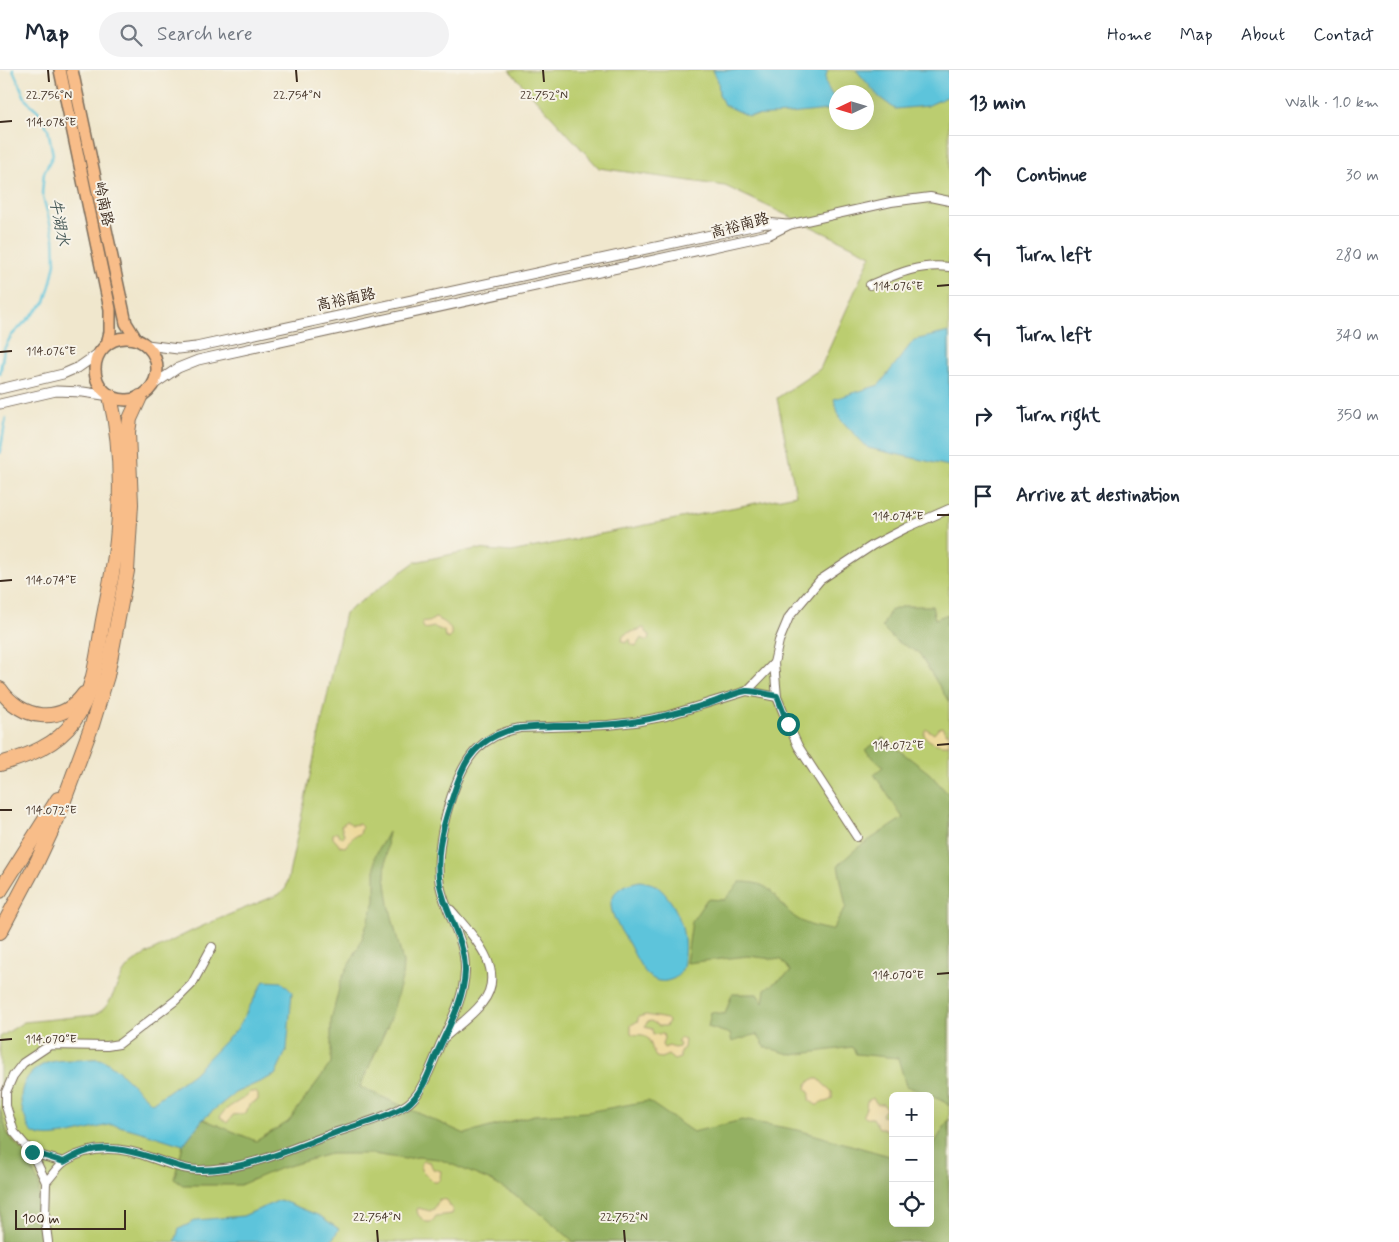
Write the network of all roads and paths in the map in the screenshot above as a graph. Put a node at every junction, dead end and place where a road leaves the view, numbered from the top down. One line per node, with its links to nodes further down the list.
1 (60, 70): 8 (main road, 岭南路)
2 (72, 70): 7 (main road, 岭南路)
3 (949, 201): 4 (street)
4 (788, 225): 9 (street, 高裕南路); 11 (street, 高裕南路)
5 (949, 267): 6 (street)
6 (870, 284)
7 (136, 339): 8 (main road); 9 (main road)
8 (107, 344): 10 (main road)
9 (147, 345): 11 (main road)
10 (99, 353): 12 (street); 13 (main road)
11 (153, 385): 14 (main road)
12 (0, 389)
13 (110, 396): 14 (main road); 15 (street); 18 (highway)
14 (140, 397): 23 (highway)
15 (0, 404)
16 (949, 509): 17 (street)
17 (774, 664): 20 (street); 21 (street)
18 (90, 685): 19 (highway); 22 (highway)
19 (0, 689)
20 (747, 691): 21 (street); 26 (street)
21 (777, 696): 24 (street)
22 (0, 764)
23 (73, 775): 25 (highway); 27 (highway)
24 (857, 837)
25 (0, 891)
26 (445, 902): 29 (street); 29 (street)
27 (0, 932)
28 (212, 947): 30 (street)
29 (443, 1040): 31 (street)
30 (32, 1152): 31 (street); 32 (street)
31 (64, 1162): 32 (street)
32 (46, 1182): 33 (street)
33 (48, 1242)

